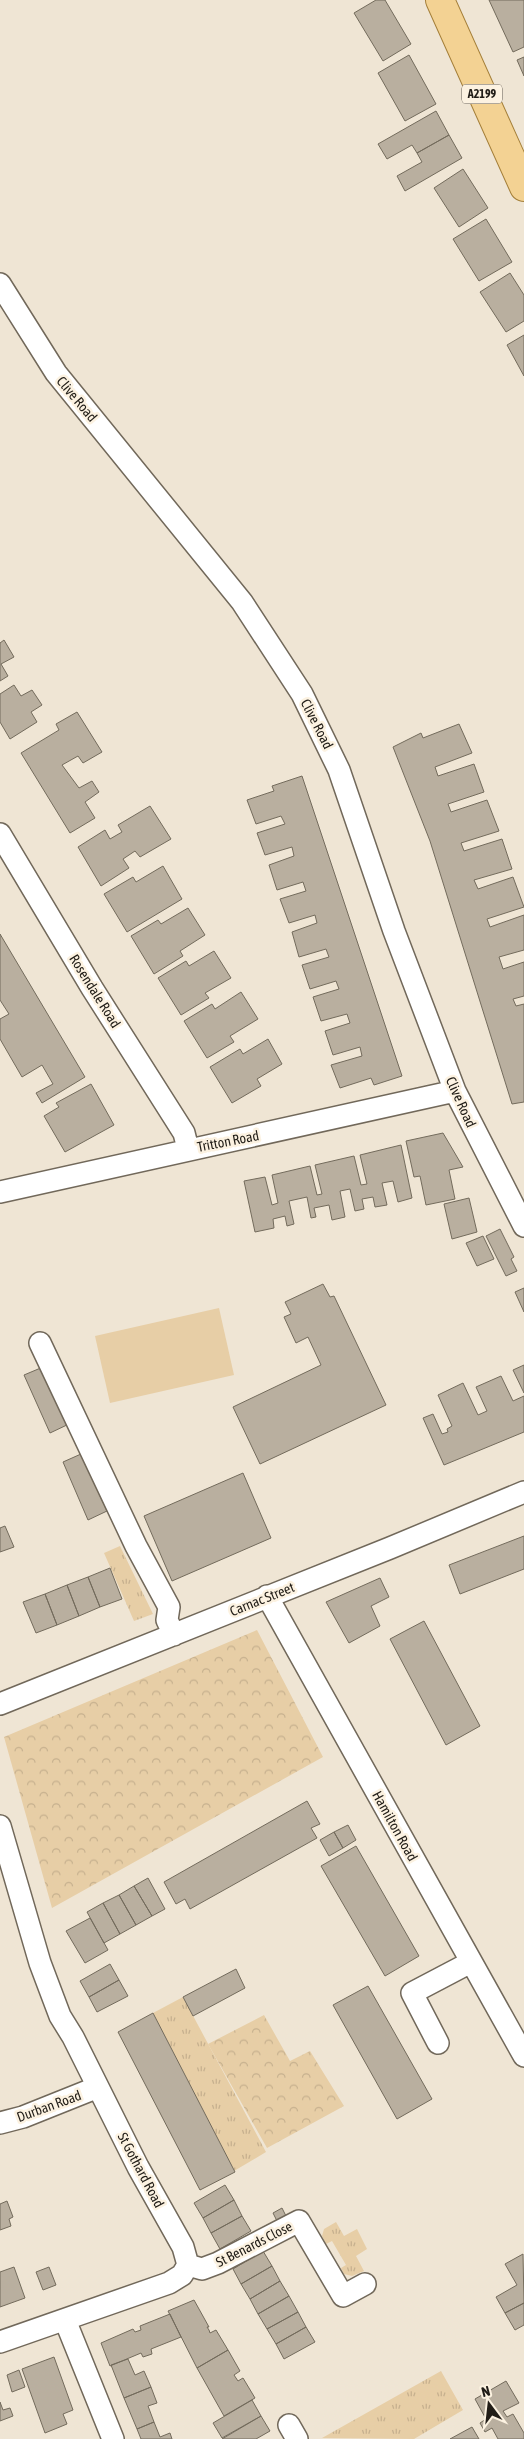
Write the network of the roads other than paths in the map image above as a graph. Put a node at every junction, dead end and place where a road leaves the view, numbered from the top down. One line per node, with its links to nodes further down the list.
1 (440, 0): 2 (main road, A2199)
2 (524, 187)
3 (0, 284): 5 (street, Clive Road)
4 (0, 834): 6 (street, Rosendale Road)
5 (455, 1091): 6 (street, Tritton Road); 8 (street, Clive Road)
6 (188, 1149): 7 (street, Tritton Road)
7 (0, 1192)
8 (524, 1226)
9 (40, 1343): 12 (street)
10 (524, 1492): 11 (street, Carnac Street)
11 (267, 1596): 12 (street, Carnac Street); 15 (street, Hamilton Road)
12 (174, 1635): 13 (street, Carnac Street)
13 (0, 1704)
14 (2, 1837): 18 (street, St Gothard Road)
15 (471, 1962): 16 (street); 17 (street, Hamilton Road)
16 (438, 2042)
17 (524, 2056)
18 (98, 2087): 19 (street, Durban Road); 20 (street, St Gothard Road)
19 (0, 2123)
20 (188, 2265): 21 (street, St Benards Close); 22 (street)
21 (365, 2284)
22 (65, 2320): 23 (street); 24 (street)
23 (0, 2342)
24 (113, 2439)

